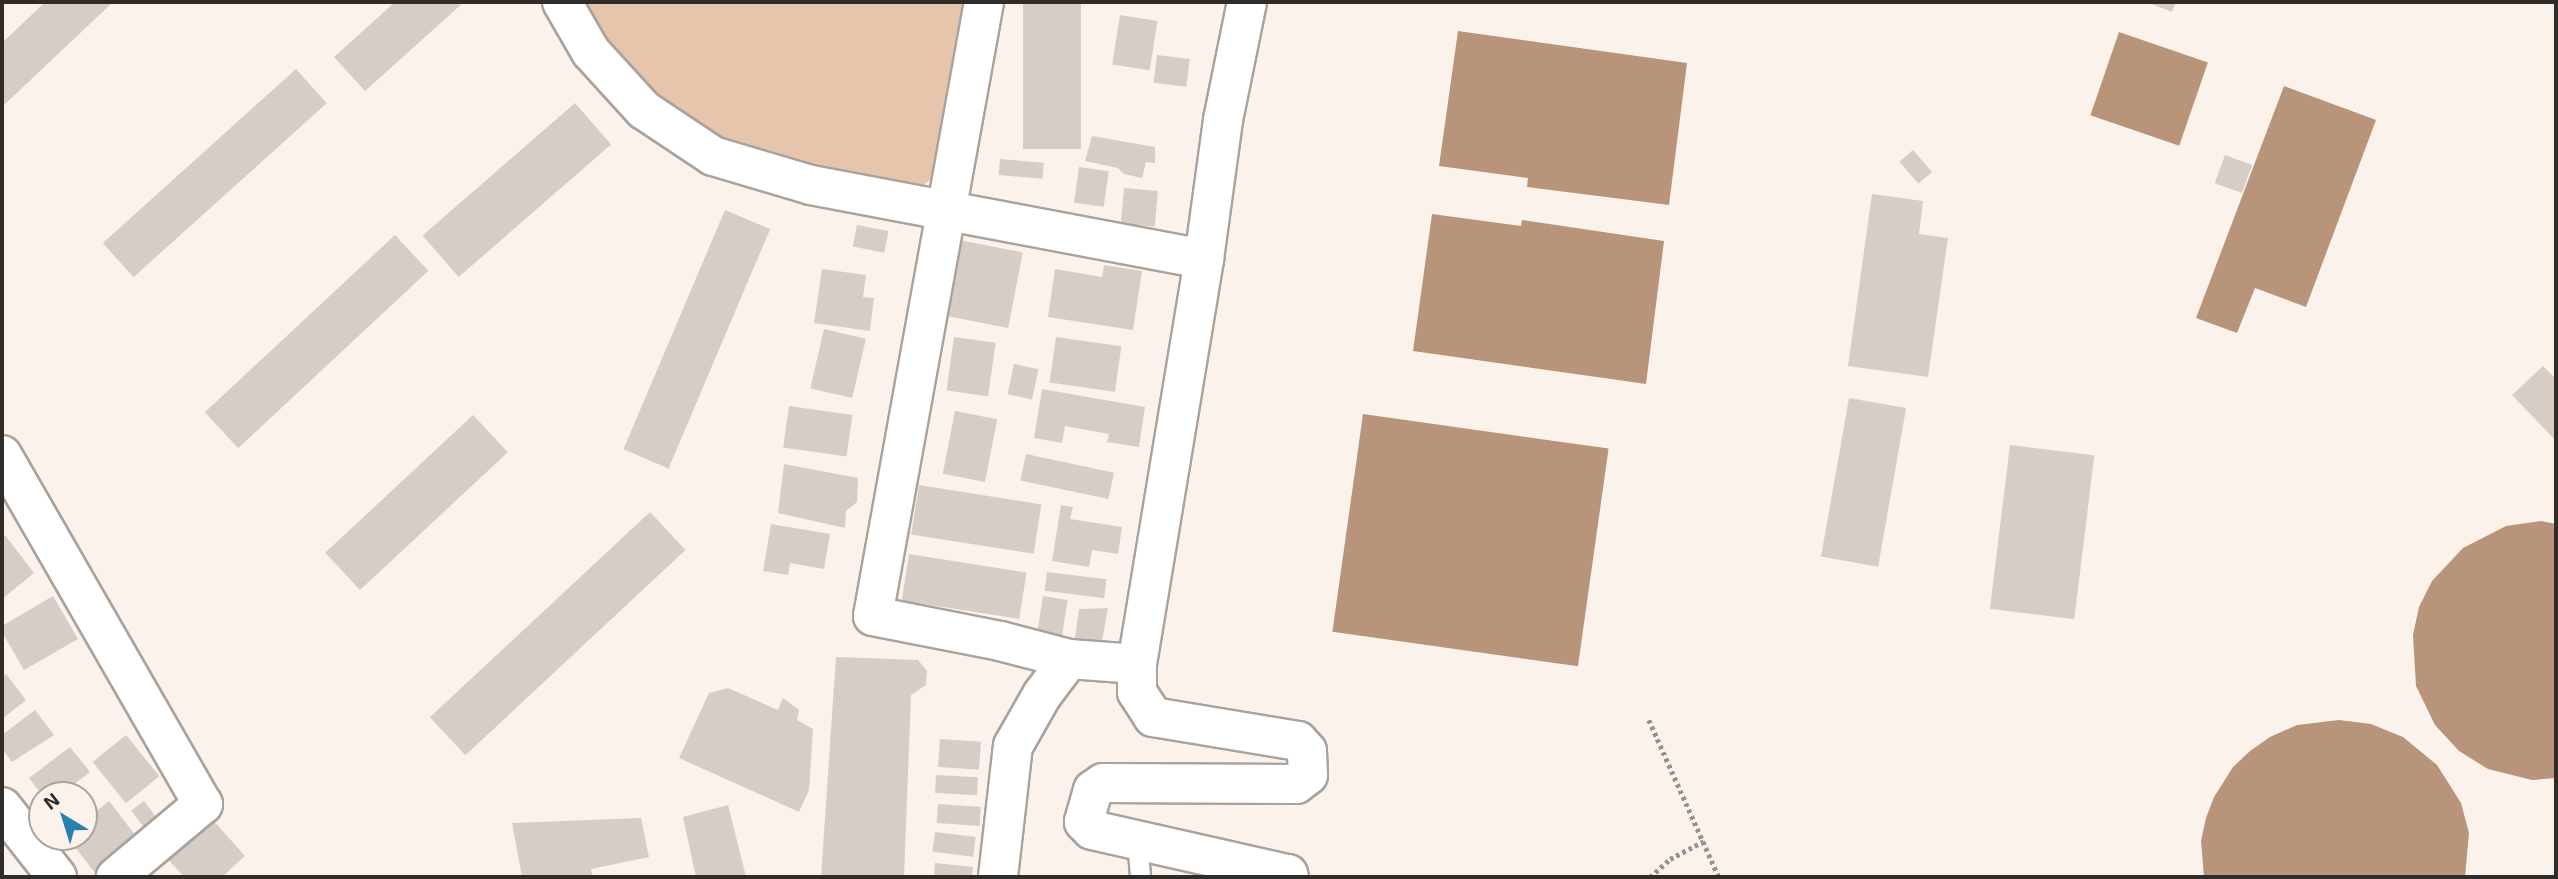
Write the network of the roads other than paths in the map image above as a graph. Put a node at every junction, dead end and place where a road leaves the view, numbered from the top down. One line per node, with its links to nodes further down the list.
1 (562, 2): 4 (street)
2 (984, 2): 4 (street)
3 (1247, 2): 5 (street)
4 (945, 209): 5 (street); 7 (street)
5 (1204, 259): 8 (street)
6 (2, 455): 12 (street)
7 (1069, 659): 8 (street); 13 (street)
8 (1137, 664): 10 (street)
9 (2, 807): 11 (street)
10 (1138, 859): 14 (street)
11 (57, 877)
12 (116, 877)
13 (998, 877)
14 (1289, 877)

